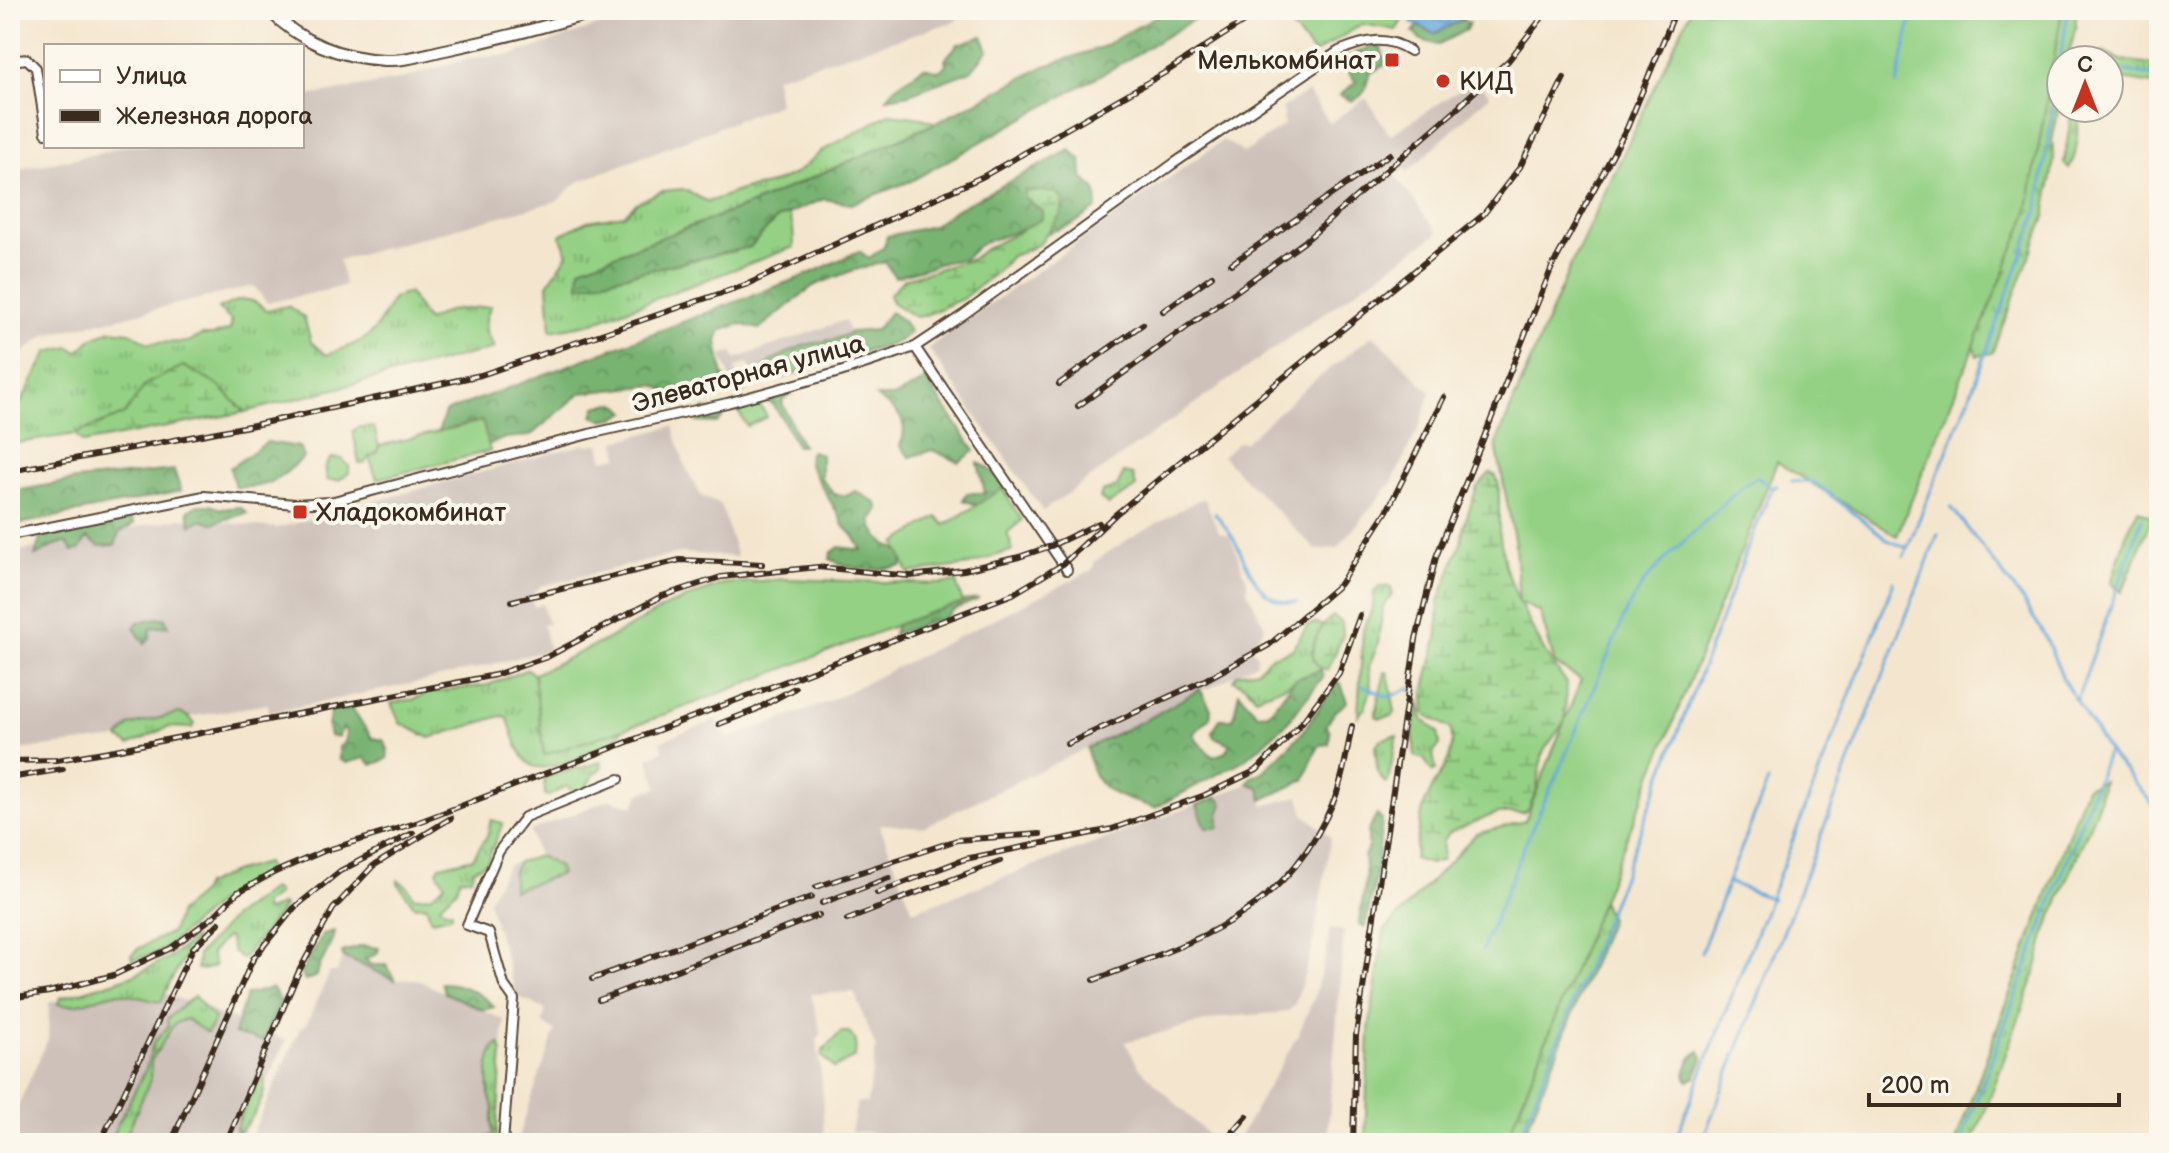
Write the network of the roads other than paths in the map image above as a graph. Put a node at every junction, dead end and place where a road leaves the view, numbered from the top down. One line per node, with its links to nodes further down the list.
1 (269, 10): 2 (street)
2 (600, 10)
3 (1410, 51): 6 (street, Элеваторная улица)
4 (10, 61): 5 (street)
5 (44, 120)
6 (915, 347): 7 (street, Элеваторная улица); 8 (street)
7 (10, 535)
8 (1067, 570)
9 (619, 779): 10 (street)
10 (503, 1143)

